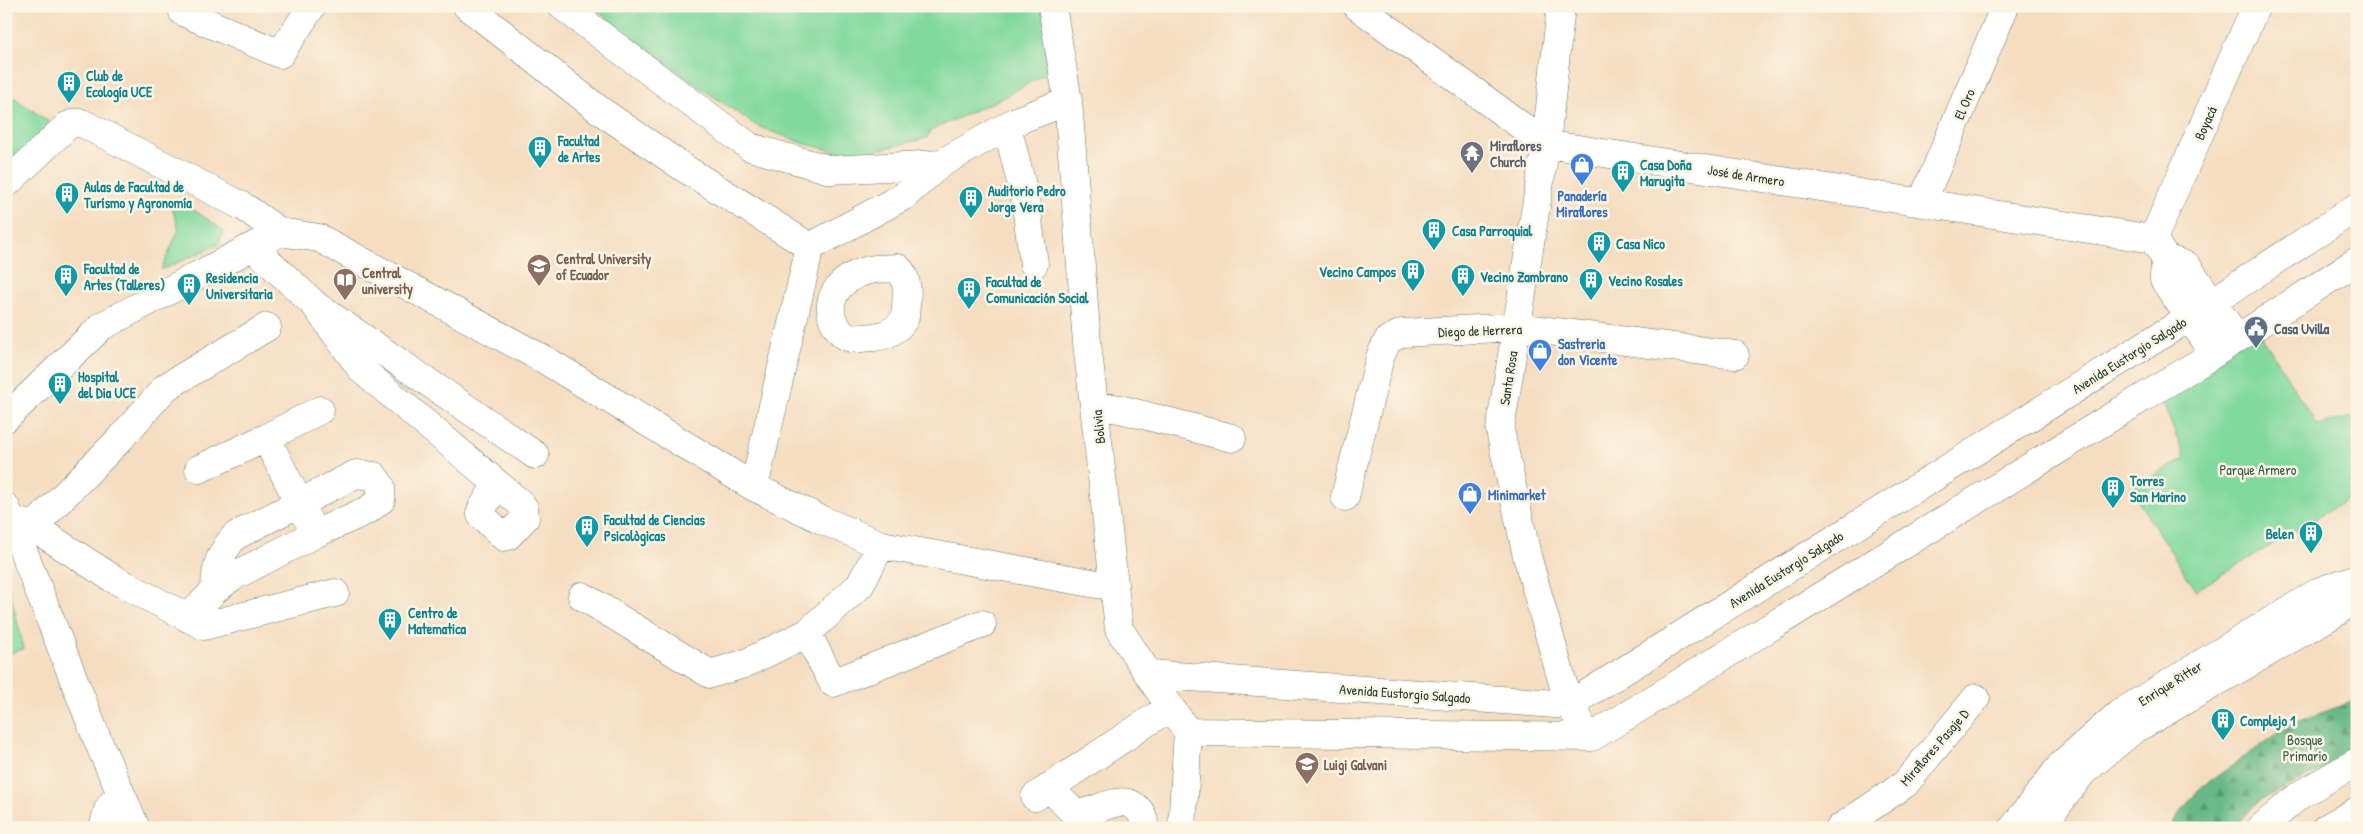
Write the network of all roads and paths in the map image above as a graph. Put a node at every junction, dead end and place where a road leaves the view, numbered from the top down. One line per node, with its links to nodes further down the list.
1 (312, 6): 9 (street)
2 (467, 6): 19 (street)
3 (562, 6): 13 (street)
4 (1052, 6): 10 (street, Bolivia)
5 (1357, 6): 12 (street, José de Armero)
6 (1561, 6): 12 (street, Santa Rosa)
7 (2006, 6): 15 (street, El Oro)
8 (2256, 6): 20 (street, Boyacá)
9 (183, 12)
10 (1068, 101): 11 (street); 33 (street, Bolivia)
11 (1007, 126): 13 (street); 22 (street)
12 (1546, 144): 15 (street, José de Armero); 29 (street, Santa Rosa)
13 (940, 164): 19 (street)
14 (6, 184): 17 (street)
15 (1922, 202): 20 (street, José de Armero)
16 (2357, 207): 25 (street, Avenida Eustorgio Salgado)
17 (280, 232): 18 (street); 41 (street)
18 (253, 247): 26 (street); 35 (street)
19 (810, 247): 24 (street)
20 (2159, 248): 25 (street, José de Armero); 27 (street)
21 (2357, 261): 30 (street)
22 (1034, 264)
23 (830, 300): 24 (street)
24 (796, 303): 41 (street)
25 (2213, 303): 27 (street, Avenida Eustorgio Salgado); 30 (street, José de Armero)
26 (315, 305): 38 (street); 40 (street)
27 (2189, 318): 31 (street); 58 (street, Avenida Eustorgio Salgado)
28 (267, 327): 44 (street)
29 (1517, 327): 32 (street, Diego de Herrera); 42 (street, Diego de Herrera); 58 (street, Santa Rosa)
30 (2237, 338): 31 (street)
31 (2214, 353): 61 (street)
32 (1736, 355)
33 (1096, 406): 37 (street); 48 (street, Bolivia)
34 (320, 410): 36 (street)
35 (6, 418)
36 (266, 438): 39 (street); 43 (street)
37 (1232, 438)
38 (535, 455)
39 (199, 469)
40 (497, 484)
41 (754, 487): 46 (street)
42 (1345, 497)
43 (299, 503): 45 (street); 45 (street); 49 (street)
44 (17, 519): 53 (street); 63 (street)
45 (315, 534): 49 (street)
46 (881, 546): 48 (street); 55 (street)
47 (2357, 578): 70 (street, Enrique Ritter)
48 (1114, 584): 56 (street, Bolivia)
49 (215, 590): 53 (street)
50 (2357, 592): 71 (street, Enrique Ritter)
51 (335, 594): 53 (street)
52 (582, 596): 55 (street)
53 (188, 618)
54 (982, 624): 55 (street)
55 (807, 633)
56 (1149, 674): 58 (street, Avenida Eustorgio Salgado); 59 (street, Bolivia)
57 (1976, 698): 69 (street, Miraflores Pasaje D)
58 (1569, 705): 61 (street, Santa Rosa)
59 (1170, 707): 60 (street, Bolivia); 67 (street)
60 (1188, 732): 61 (street); 68 (street)
61 (1592, 737)
62 (2357, 762): 72 (street)
63 (122, 796): 65 (street); 66 (street)
64 (2357, 811): 73 (street)
65 (104, 828)
66 (136, 828)
67 (1143, 828)
68 (1182, 828)
69 (1840, 828)
70 (2013, 828)
71 (2040, 828)
72 (2262, 828)
73 (2326, 828)

